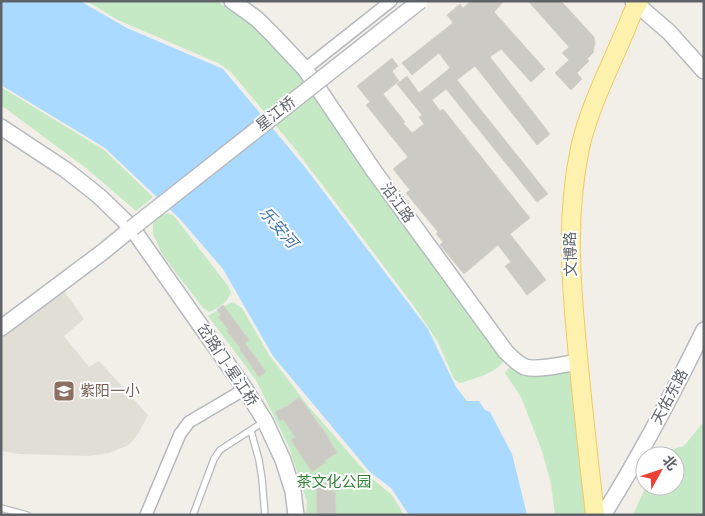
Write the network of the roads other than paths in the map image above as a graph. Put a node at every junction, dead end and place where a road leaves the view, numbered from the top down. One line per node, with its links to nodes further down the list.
1 (232, 1): 5 (street, 沿江路)
2 (391, 1): 5 (street)
3 (420, 1): 8 (street, 星江桥, bridge)
4 (640, 2): 6 (street); 11 (main road, 文博路)
5 (305, 69): 11 (street, 沿江路)
6 (704, 71)
7 (1, 127): 8 (street, 岔路门-星江桥)
8 (132, 228): 9 (street, 星江桥); 12 (street, 岔路门-星江桥)
9 (1, 328)
10 (704, 330): 22 (street, 天佑东路)
11 (578, 362): 21 (main road, 文博路)
12 (246, 389): 13 (street, 岔路门-星江桥); 17 (street)
13 (265, 421): 14 (lane); 20 (street, 岔路门-星江桥)
14 (251, 431): 18 (lane); 19 (lane)
15 (1, 508): 16 (lane)
16 (27, 515)
17 (146, 515)
18 (193, 515)
19 (265, 515)
20 (296, 515)
21 (595, 515)
22 (603, 515)

